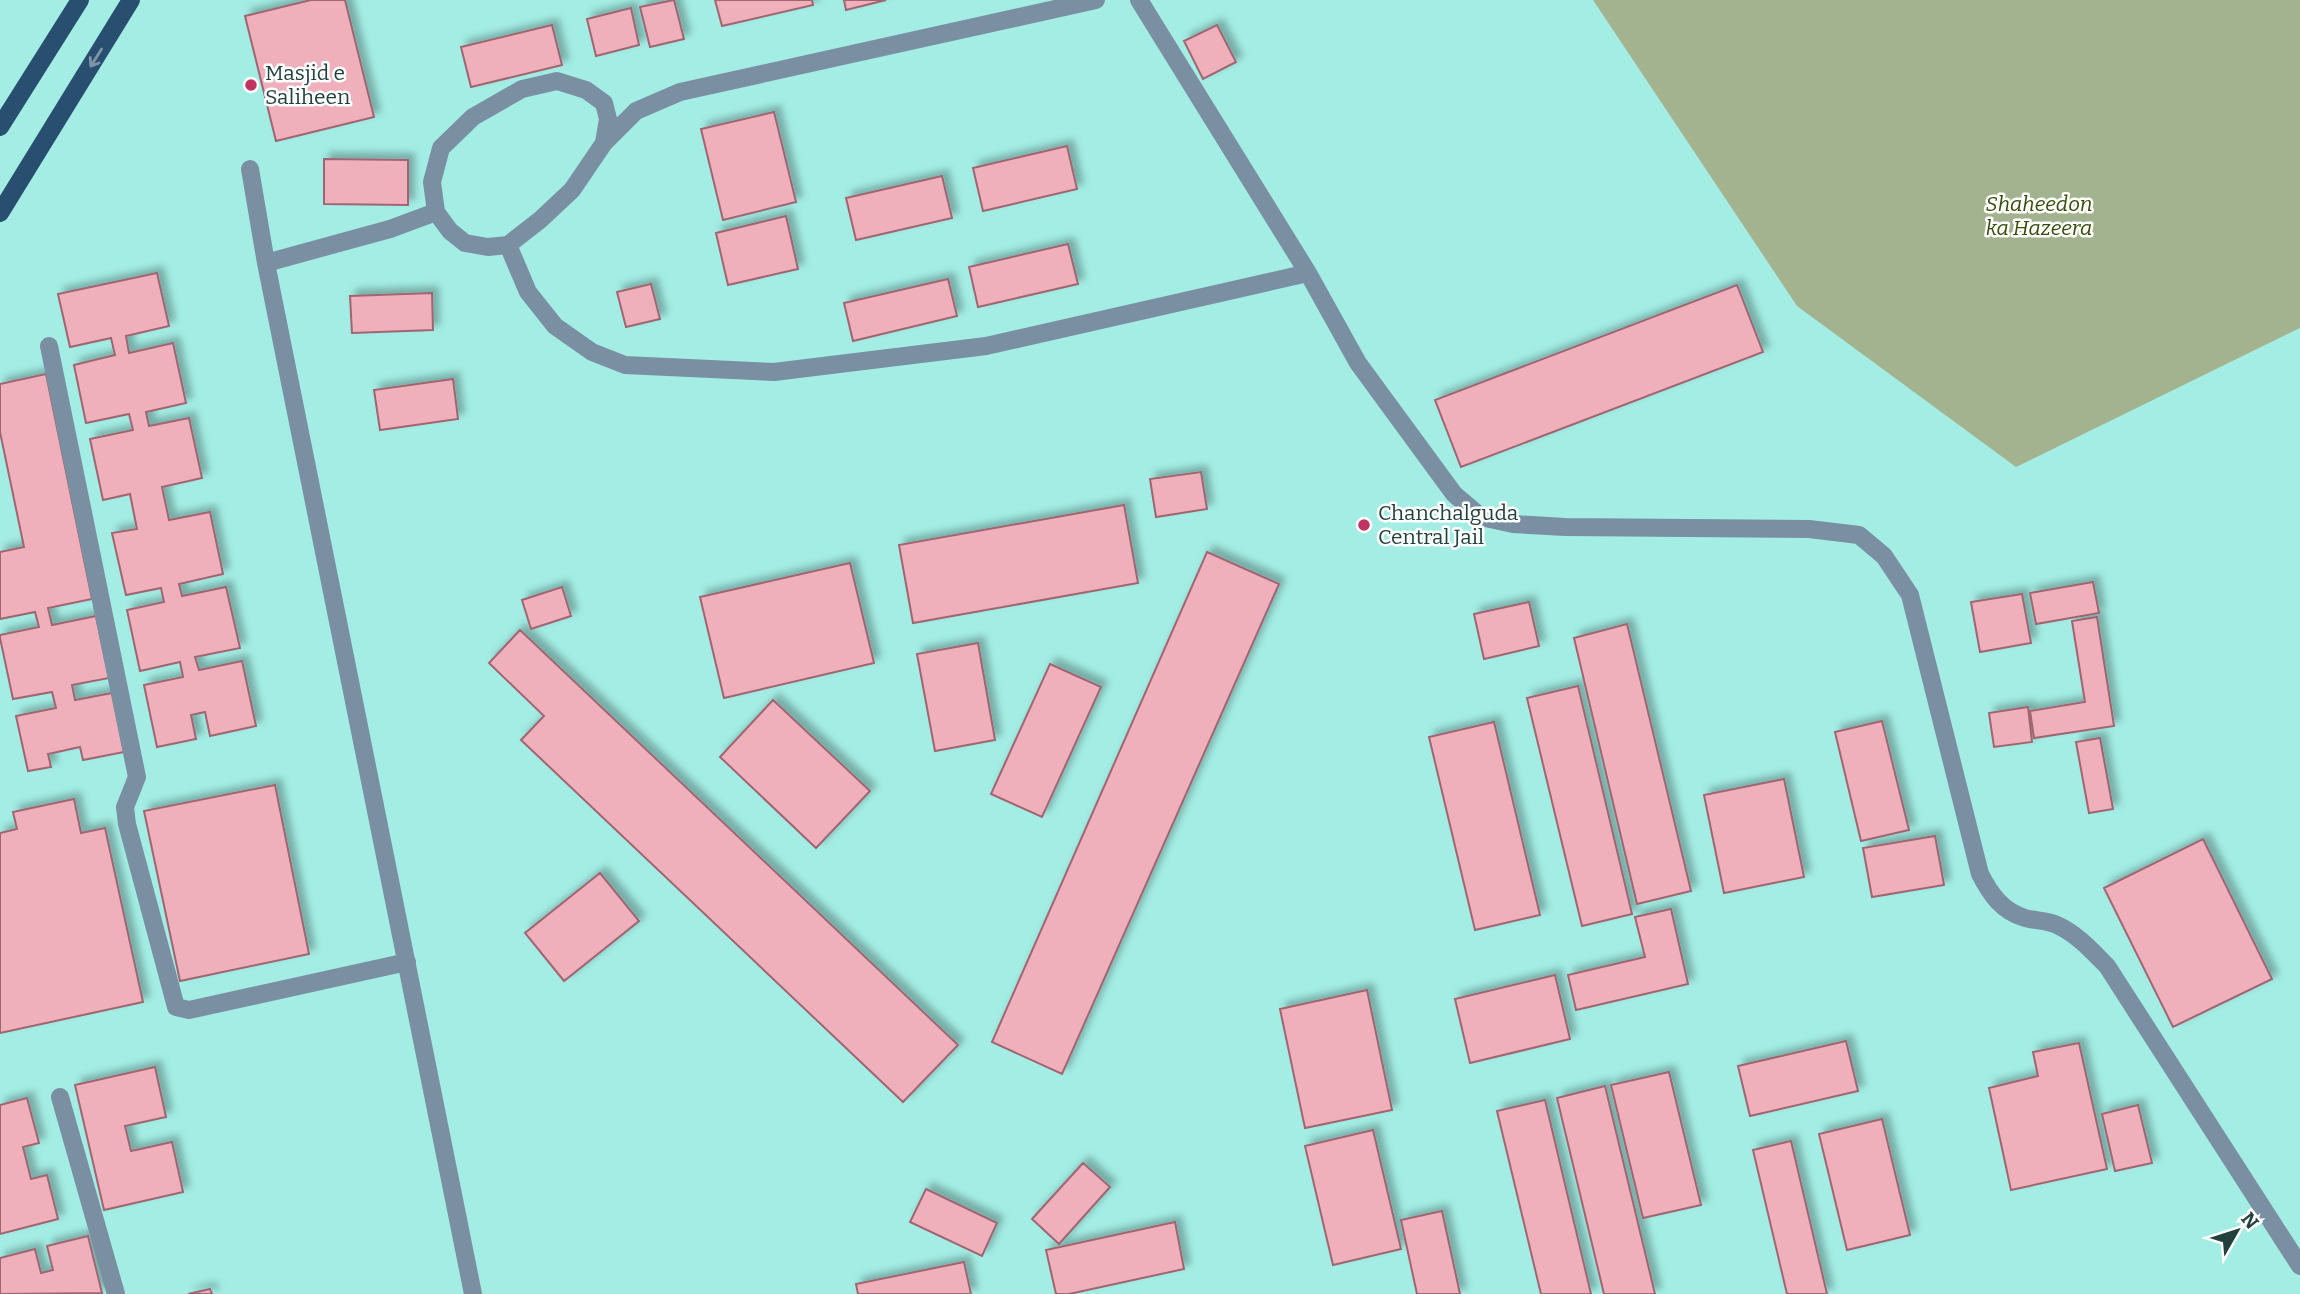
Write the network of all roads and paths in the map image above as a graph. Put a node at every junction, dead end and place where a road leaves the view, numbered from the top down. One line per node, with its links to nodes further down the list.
1 (80, 0): 5 (main road)
2 (131, 0): 9 (main road, one-way to 9)
3 (1096, 0): 6 (lane)
4 (1139, 0): 12 (lane)
5 (0, 127)
6 (604, 144): 8 (lane); 10 (lane)
7 (250, 169): 11 (lane)
8 (436, 212): 10 (lane); 11 (lane)
9 (0, 213)
10 (508, 245): 12 (lane)
11 (267, 263): 14 (lane)
12 (1308, 273): 16 (lane)
13 (49, 346): 14 (lane)
14 (407, 962): 18 (lane)
15 (60, 1097): 17 (lane)
16 (2300, 1266)
17 (116, 1294)
18 (473, 1294)

